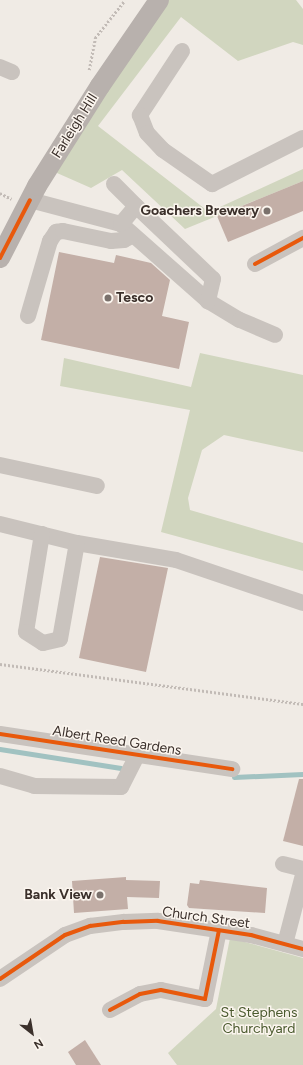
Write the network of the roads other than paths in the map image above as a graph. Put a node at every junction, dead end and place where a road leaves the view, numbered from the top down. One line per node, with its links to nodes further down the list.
1 (159, 0): 5 (main road, Farleigh Hill)
2 (182, 51): 3 (street)
3 (303, 138)
4 (114, 184): 6 (street)
5 (30, 200): 7 (street); 10 (main road, Farleigh Hill)
6 (136, 206): 7 (street); 12 (street)
7 (121, 224): 8 (street)
8 (133, 235): 12 (street); 13 (street)
9 (303, 238): 11 (street)
10 (0, 258)
11 (255, 264)
12 (208, 300): 14 (street)
13 (28, 316)
14 (275, 335)
15 (0, 465): 16 (street)
16 (97, 486)
17 (0, 524): 18 (street)
18 (42, 534): 19 (street); 19 (street)
19 (77, 543): 20 (street)
20 (303, 603)
21 (0, 734): 22 (street, Albert Reed Gardens)
22 (138, 754): 23 (street, Albert Reed Gardens); 24 (street)
23 (232, 769)
24 (0, 776)
25 (283, 864): 26 (street)
26 (303, 869)
27 (303, 875): 29 (street)
28 (219, 930): 29 (street, Church Street); 31 (street, Church Street); 32 (street)
29 (285, 944): 30 (street, Church Street)
30 (303, 949)
31 (0, 979)
32 (110, 1010)

